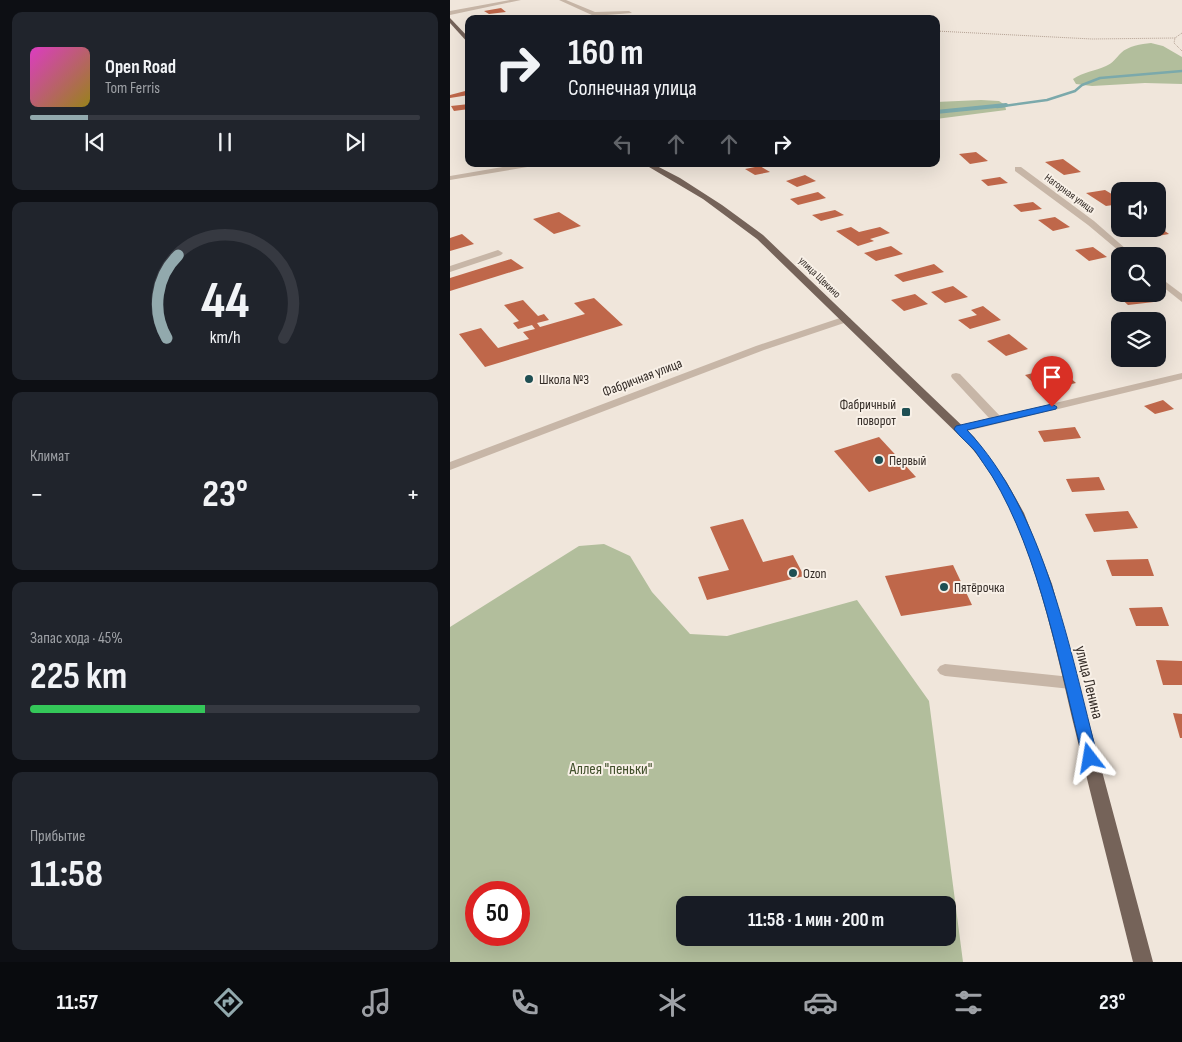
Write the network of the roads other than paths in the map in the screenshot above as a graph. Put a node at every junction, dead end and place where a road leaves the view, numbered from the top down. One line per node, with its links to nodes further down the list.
1 (518, 0): 3 (street)
2 (562, 0): 5 (street)
3 (450, 13)
4 (629, 13): 5 (street)
5 (594, 14): 6 (street)
6 (600, 15)
7 (450, 20): 8 (main road)
8 (465, 37)
9 (515, 167): 12 (street)
10 (654, 167): 18 (main road, улица Щекино)
11 (1018, 170): 13 (street, Нагорная улица)
12 (450, 178)
13 (1119, 247)
14 (498, 253): 15 (street)
15 (450, 269)
16 (1166, 286): 17 (street)
17 (1182, 299)
18 (846, 319): 22 (main road, улица Щекино); 23 (street, Фабричная улица)
19 (956, 376): 21 (street)
20 (1182, 376): 21 (street)
21 (997, 420): 22 (street)
22 (959, 429): 25 (main road, улица Ленина)
23 (450, 466)
24 (945, 670): 25 (street)
25 (1071, 684): 26 (main road, улица Ленина)
26 (1143, 962)

